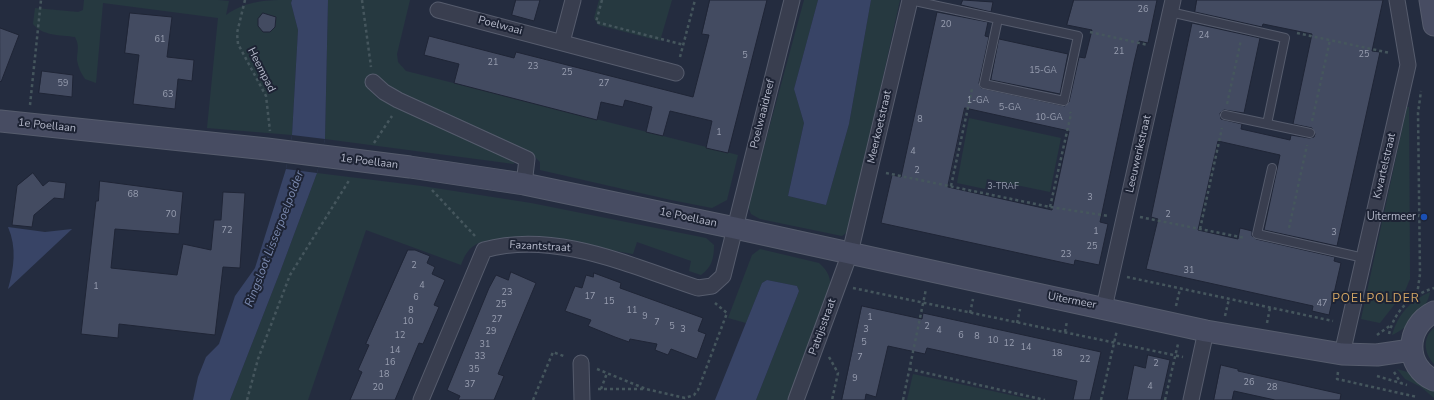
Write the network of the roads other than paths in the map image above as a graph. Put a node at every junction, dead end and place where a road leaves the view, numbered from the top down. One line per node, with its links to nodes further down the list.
1 (573, 0): 10 (street)
2 (792, 0): 19 (street, Poelwaaidreef)
3 (910, 0): 8 (lane, Meerkoetstraat); 20 (street, Meerkoetstraat)
4 (1397, 0): 21 (street, Kwartelstraat)
5 (1430, 0): 9 (street)
6 (1171, 6): 15 (lane); 22 (street, Leeuwerikstraat)
7 (438, 10): 10 (street, Poelwaai)
8 (998, 19): 8 (lane, Meerkoetstraat)
9 (1434, 25)
10 (562, 42): 11 (street, Poelwaai)
11 (676, 73)
12 (373, 82): 18 (street)
13 (1225, 115): 15 (lane)
14 (0, 121): 18 (street, 1e Poellaan)
15 (1267, 124): 16 (lane)
16 (1310, 133)
17 (1272, 168): 21 (lane)
18 (524, 184): 19 (street, 1e Poellaan)
19 (735, 228): 20 (street, Uitermeer); 30 (street, Fazantstraat)
20 (850, 253): 22 (street, Uitermeer); 31 (street, Patrijsstraat)
21 (1364, 258): 26 (street, Kwartelstraat)
22 (1112, 310): 24 (street, Uitermeer)
23 (1434, 312): 25 (street)
24 (1206, 331): 26 (street, Uitermeer); 32 (street)
25 (1411, 350): 26 (street, Uitermeer); 28 (street)
26 (1342, 354)
27 (581, 363): 29 (street)
28 (1426, 385)
29 (582, 395)
30 (421, 400)
31 (796, 400)
32 (1191, 400)

